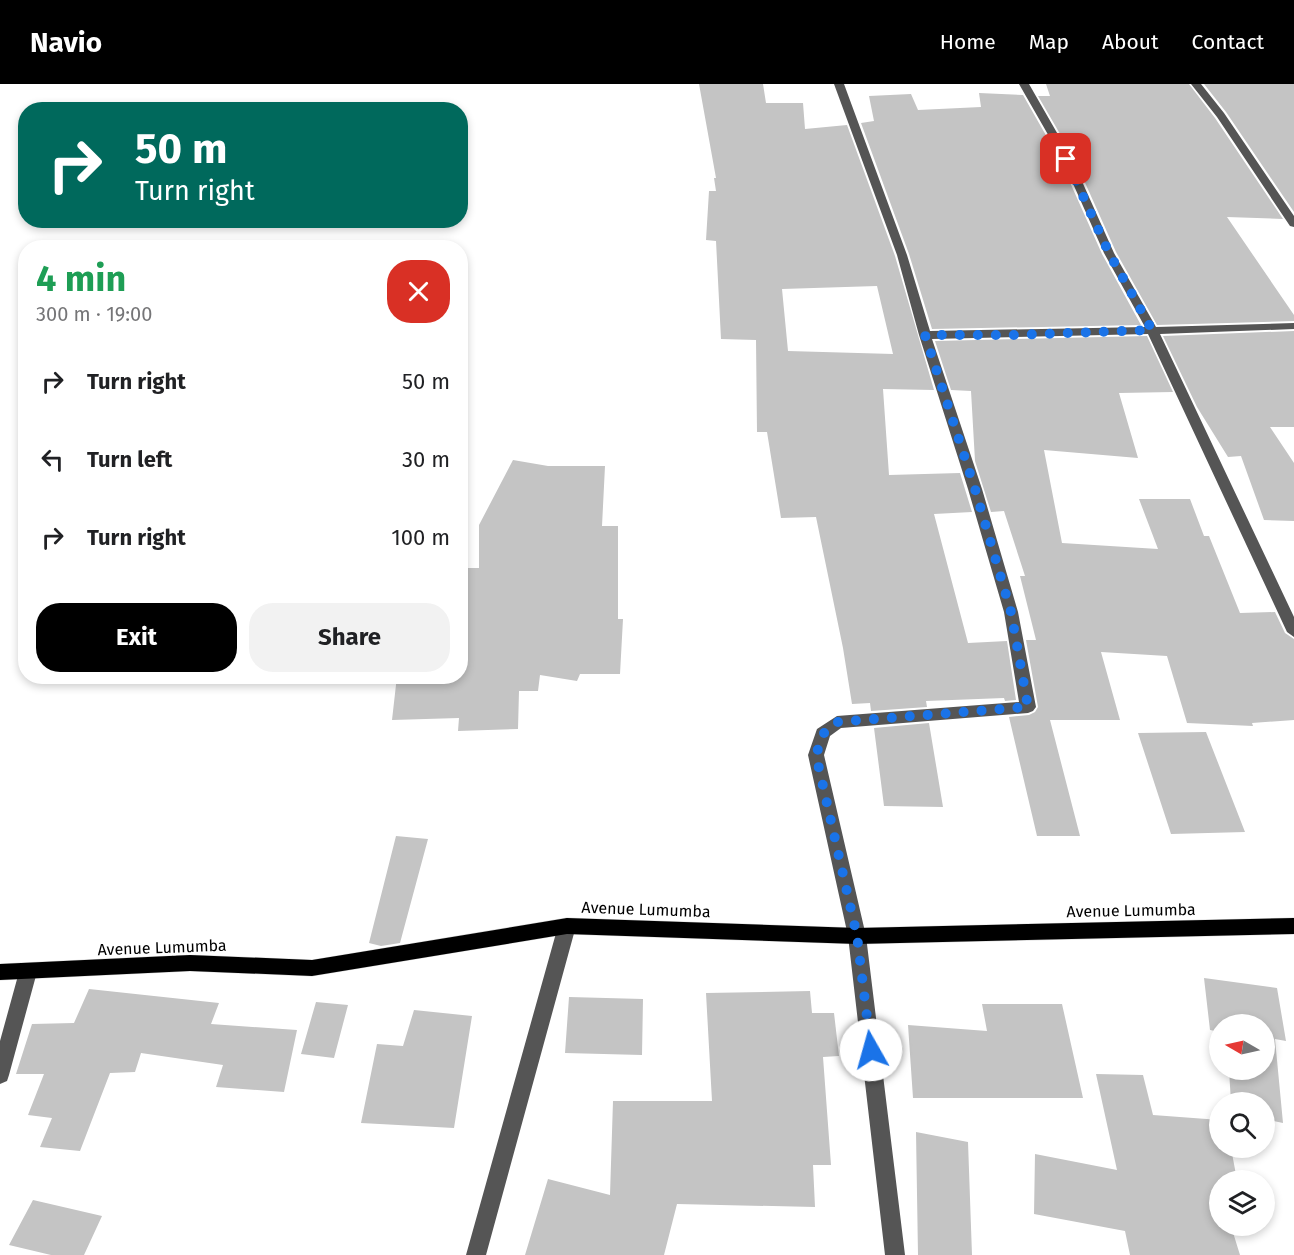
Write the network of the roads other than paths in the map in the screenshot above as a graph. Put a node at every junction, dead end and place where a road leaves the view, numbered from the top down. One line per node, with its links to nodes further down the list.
1 (839, 84): 7 (street)
2 (1024, 84): 6 (street)
3 (1196, 84): 4 (street)
4 (1294, 224)
5 (1294, 326): 6 (street)
6 (1152, 330): 7 (street); 8 (street)
7 (925, 335): 11 (street)
8 (1294, 632)
9 (567, 926): 11 (main road, Avenue Lumumba); 13 (main road, Avenue Lumumba); 15 (street)
10 (1294, 926): 11 (main road, Avenue Lumumba)
11 (857, 936): 16 (street)
12 (0, 972): 13 (main road, Avenue Lumumba)
13 (28, 972): 14 (street)
14 (0, 1075)
15 (476, 1255)
16 (895, 1255)

